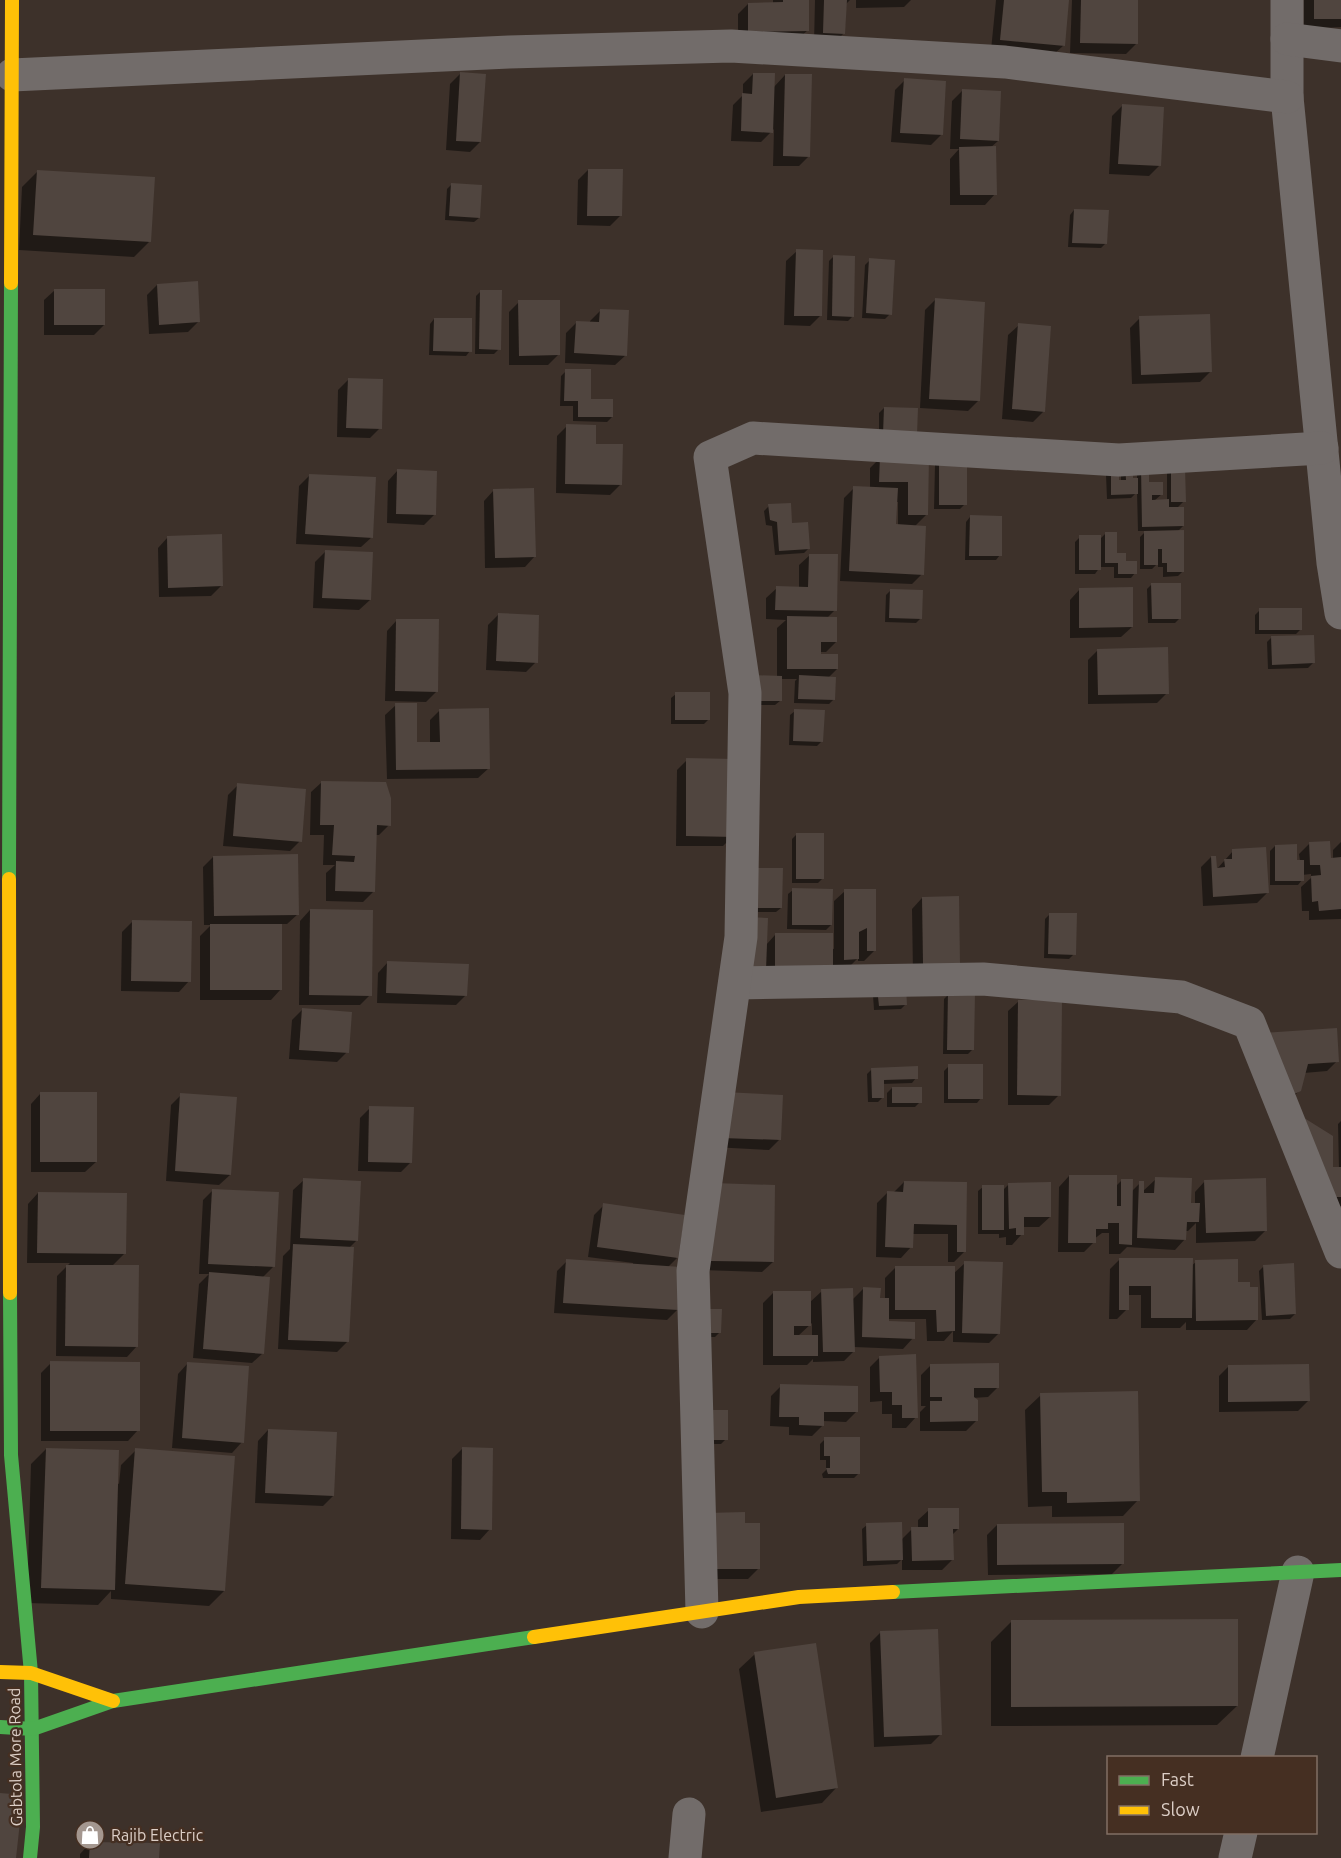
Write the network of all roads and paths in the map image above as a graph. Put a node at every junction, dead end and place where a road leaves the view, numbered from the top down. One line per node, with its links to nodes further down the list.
1 (12, 0): 5 (street, Gabtola More Road)
2 (1287, 0): 3 (street)
3 (1287, 39): 4 (street); 6 (street)
4 (1341, 46)
5 (12, 75): 6 (street); 15 (street, Gabtola More Road)
6 (1287, 97): 7 (street)
7 (1322, 448): 8 (street); 9 (street)
8 (1341, 613)
9 (735, 983): 10 (street); 13 (street)
10 (1341, 1252)
11 (1341, 1570): 12 (street)
12 (1298, 1572): 13 (street); 19 (street)
13 (702, 1612): 16 (street)
14 (0, 1672): 15 (street)
15 (31, 1673): 16 (street); 18 (street, Gabtola More Road)
16 (113, 1701): 18 (street)
17 (0, 1727): 18 (street)
18 (33, 1728): 22 (street, Gabtola More Road)
19 (1257, 1756)
20 (689, 1814): 23 (street)
21 (1241, 1834): 24 (street)
22 (30, 1858)
23 (685, 1858)
24 (1235, 1858)

